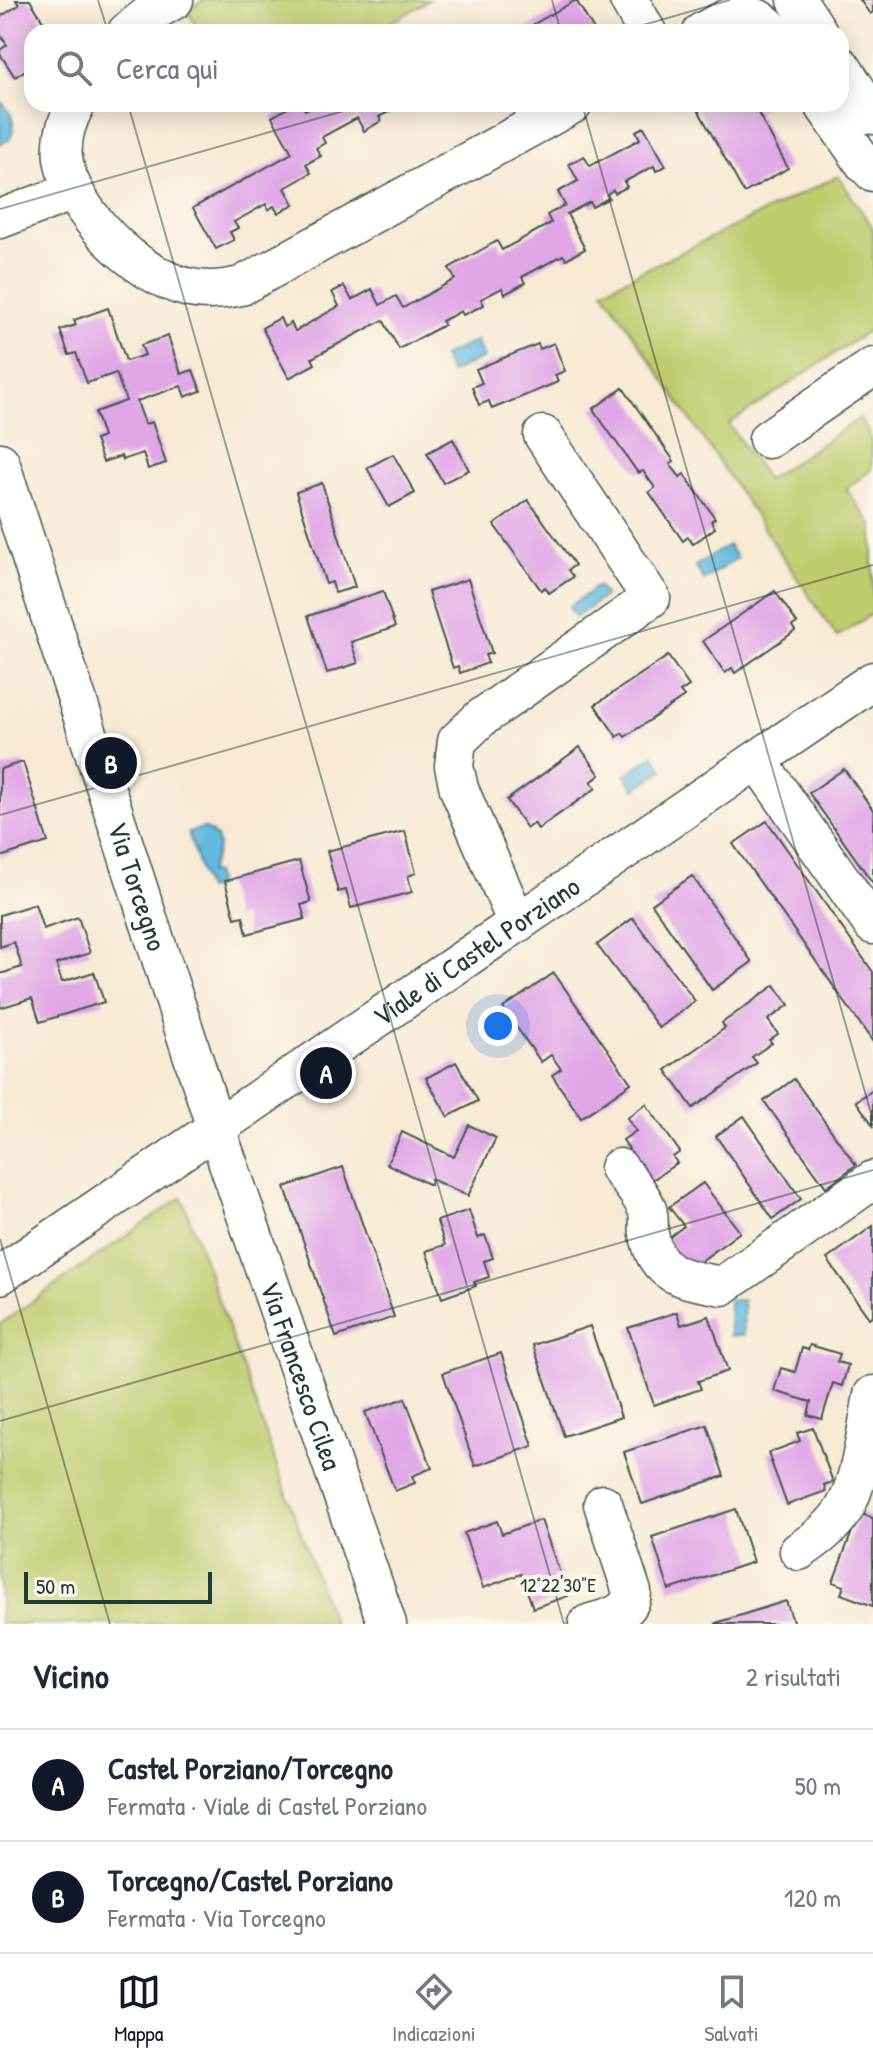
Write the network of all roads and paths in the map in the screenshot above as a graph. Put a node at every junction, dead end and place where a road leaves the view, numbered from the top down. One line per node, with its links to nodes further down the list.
1 (174, 0): 4 (street)
2 (629, 0): 5 (street)
3 (797, 0): 8 (street)
4 (137, 24)
5 (642, 24)
6 (716, 24): 7 (street)
7 (767, 24)
8 (813, 24)
9 (849, 78): 13 (street)
10 (72, 112): 15 (street)
11 (558, 112): 15 (street)
12 (829, 112): 14 (street)
13 (873, 115)
14 (873, 172)
15 (73, 191): 16 (street)
16 (0, 219)
17 (873, 367): 19 (street)
18 (543, 435): 23 (street)
19 (768, 439)
20 (0, 462): 25 (street, Via Torcegno)
21 (873, 681): 22 (street, Viale di Castel Porziano)
22 (757, 760): 23 (street, Viale di Castel Porziano); 24 (street)
23 (517, 923): 25 (street, Viale di Castel Porziano)
24 (873, 925)
25 (216, 1128): 28 (street, Viale di Castel Porziano); 32 (street, Via Francesco Cilea)
26 (619, 1168): 27 (street)
27 (873, 1180)
28 (0, 1275)
29 (873, 1395): 31 (street)
30 (603, 1504): 33 (street)
31 (799, 1551)
32 (387, 1624)
33 (588, 1624)

